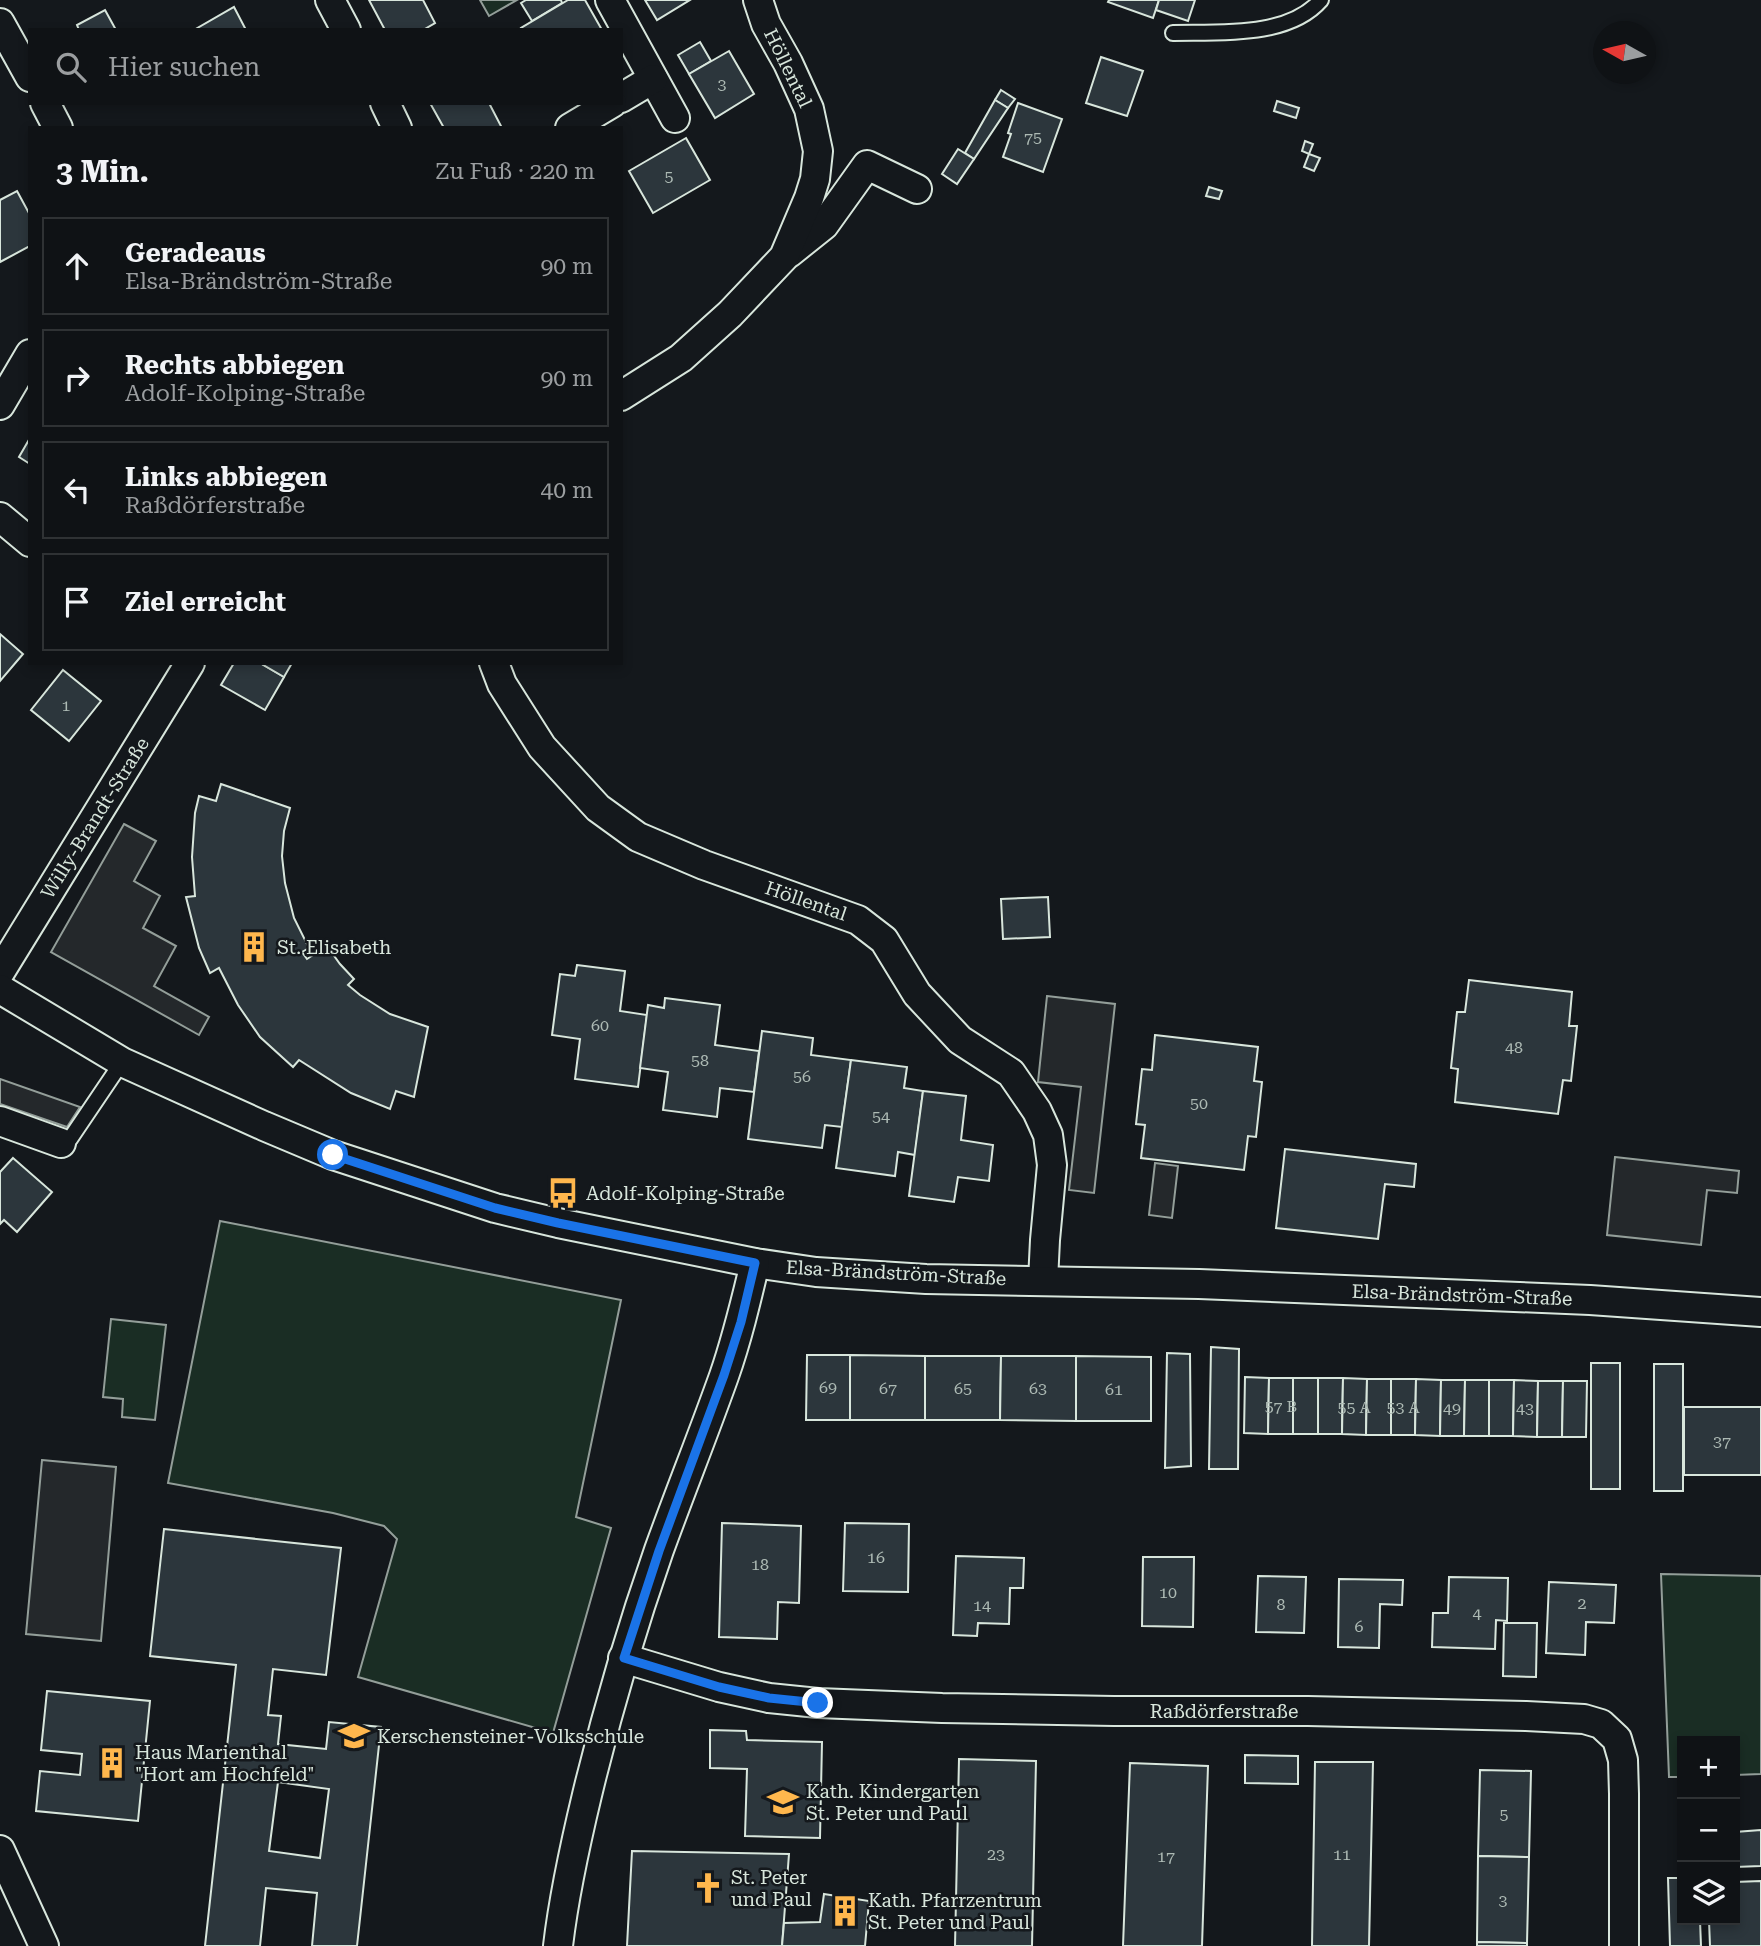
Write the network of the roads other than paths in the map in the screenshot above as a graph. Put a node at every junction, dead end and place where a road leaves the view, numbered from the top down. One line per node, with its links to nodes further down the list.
1 (330, 0): 6 (street)
2 (610, 0): 9 (street)
3 (758, 0): 19 (street, Höllental)
4 (1321, 0): 7 (lane)
5 (0, 23): 8 (street)
6 (345, 28)
7 (1173, 33)
8 (28, 72)
9 (653, 79): 10 (street); 14 (street)
10 (623, 97)
11 (46, 105): 15 (street)
12 (385, 105): 16 (street)
13 (609, 105): 17 (street)
14 (675, 118)
15 (57, 126)
16 (396, 126)
17 (573, 126)
18 (916, 189): 19 (street, Höllental)
19 (784, 257): 21 (street, Höllental)
20 (28, 357): 22 (street)
21 (623, 395)
22 (0, 405)
23 (0, 517): 24 (street)
24 (28, 540)
25 (189, 665): 27 (street, Willy-Brandt-Straße)
26 (495, 665): 33 (street, Höllental)
27 (0, 972)
28 (0, 989): 29 (street, Elsa-Brändström-Straße)
29 (122, 1062): 31 (lane); 32 (street, Elsa-Brändström-Straße)
30 (0, 1121): 31 (street)
31 (61, 1143)
32 (755, 1263): 33 (street, Elsa-Brändström-Straße); 35 (street)
33 (1043, 1281): 34 (street, Elsa-Brändström-Straße)
34 (1761, 1312)
35 (624, 1658): 38 (street); 39 (street, Raßdörferstraße)
36 (0, 1850): 37 (street)
37 (44, 1946)
38 (558, 1946)
39 (1624, 1946)

